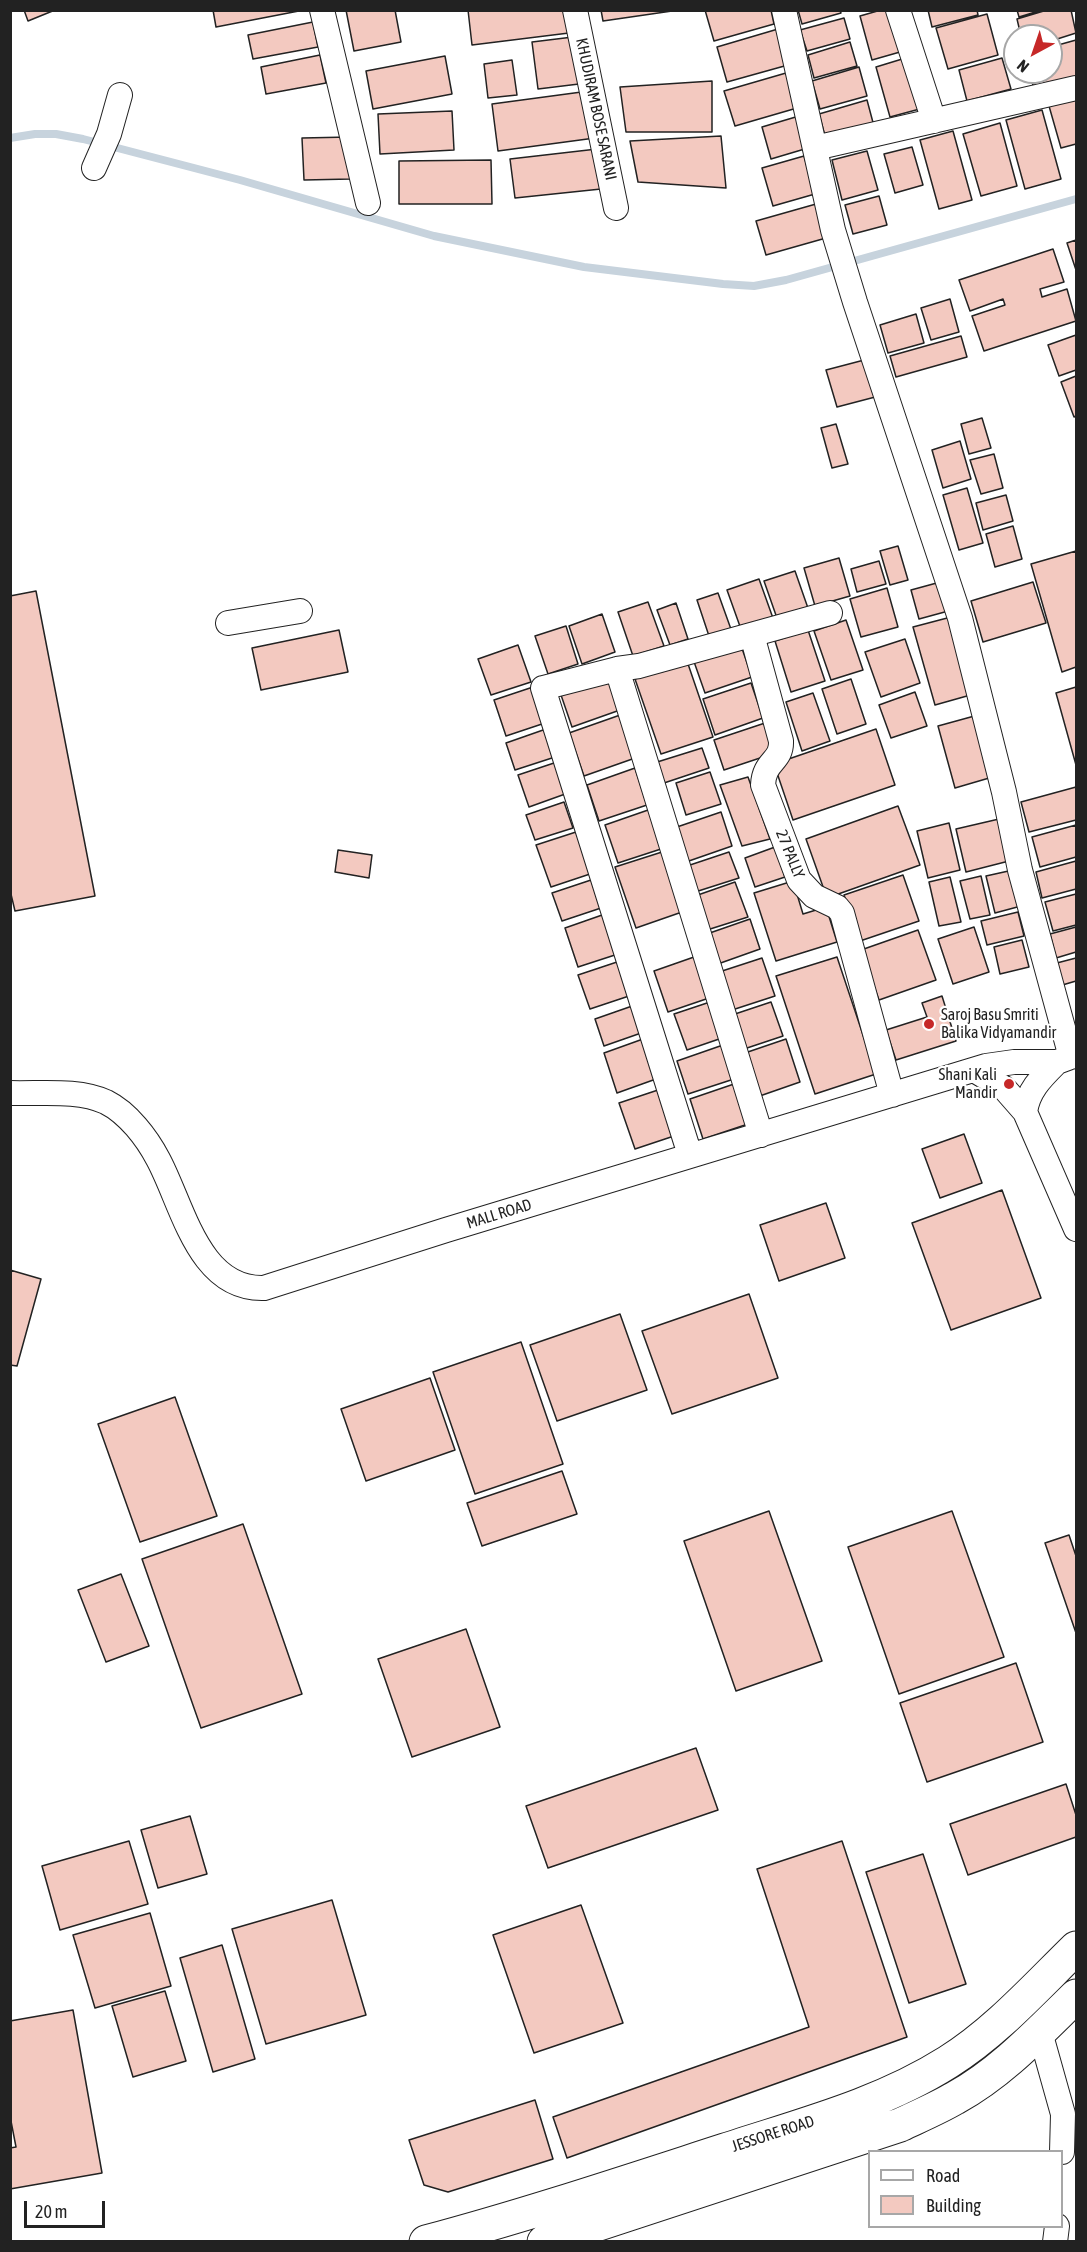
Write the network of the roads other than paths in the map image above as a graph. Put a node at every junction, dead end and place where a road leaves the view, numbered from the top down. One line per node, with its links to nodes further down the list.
1 (322, 10): 10 (street)
2 (575, 10): 11 (street, KHUDIRAM BOSE SARANI)
3 (784, 10): 8 (street)
4 (898, 10): 7 (street)
5 (1077, 88): 7 (street)
6 (120, 95): 9 (street)
7 (934, 121): 8 (street)
8 (815, 148): 17 (street)
9 (94, 168)
10 (368, 203)
11 (616, 208)
12 (300, 611): 14 (street)
13 (830, 613): 15 (street)
14 (228, 623)
15 (752, 635): 16 (street); 20 (street, 27 PALLY)
16 (617, 669): 22 (street); 23 (street)
17 (1068, 1058): 18 (street, MALL ROAD); 21 (street)
18 (974, 1070): 20 (street, MALL ROAD); 21 (street)
19 (10, 1093): 23 (street, MALL ROAD)
20 (892, 1095): 22 (street, MALL ROAD)
21 (1025, 1112): 24 (street)
22 (760, 1135): 23 (street, MALL ROAD)
23 (690, 1155)
24 (1077, 1229)
25 (1077, 1948): 29 (main road, JESSORE ROAD)
26 (1077, 1996): 27 (main road, JESSORE ROAD)
27 (1040, 2032): 28 (street); 30 (main road, JESSORE ROAD)
28 (1062, 2150)
29 (426, 2241)
30 (544, 2241)

